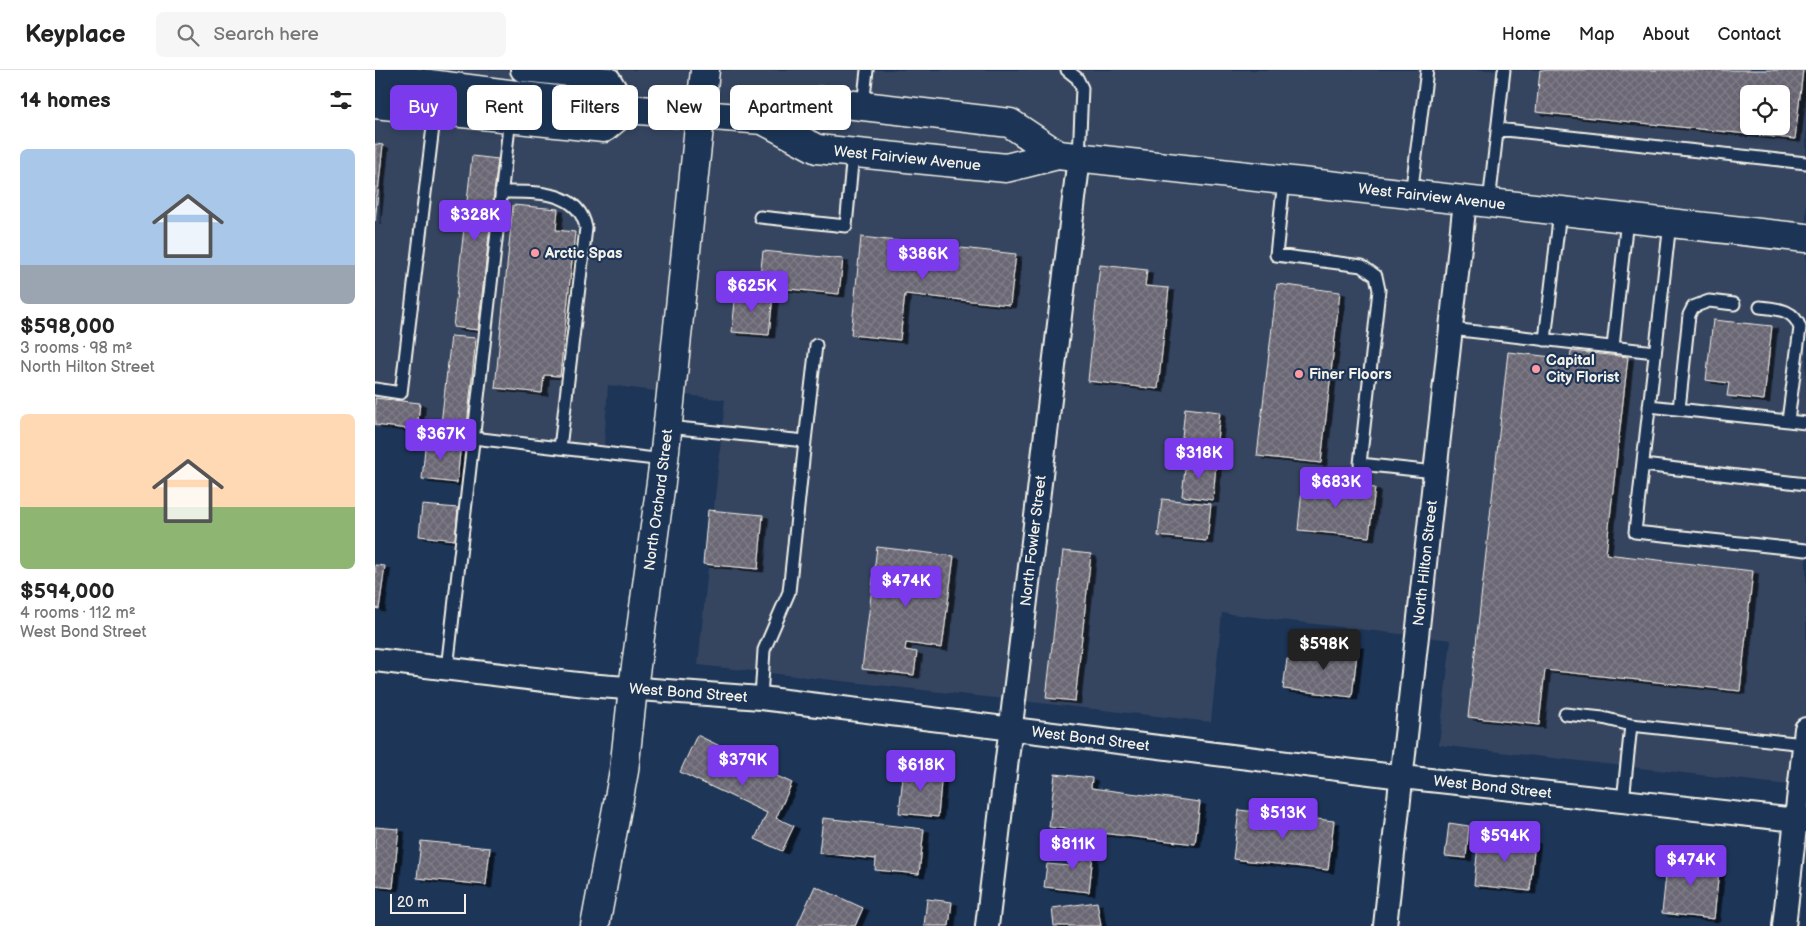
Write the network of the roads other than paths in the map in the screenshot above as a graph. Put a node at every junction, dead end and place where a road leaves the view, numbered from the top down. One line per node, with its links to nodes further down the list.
1 (522, 70): 7 (street)
2 (705, 70): 10 (main road, North Orchard Street)
3 (867, 70): 15 (lane)
4 (1067, 70): 22 (lane)
5 (1427, 70): 26 (lane)
6 (1504, 70): 16 (lane)
7 (597, 74): 9 (street)
8 (375, 77): 11 (main road, West Fairview Avenue)
9 (613, 85)
10 (704, 85)
11 (552, 99)
12 (375, 104): 14 (main road)
13 (851, 105): 15 (main road, West Fairview Avenue)
14 (390, 106)
15 (863, 106): 22 (main road, West Fairview Avenue)
16 (1497, 129): 23 (lane); 27 (lane)
17 (433, 130): 40 (lane)
18 (508, 130): 25 (lane)
19 (699, 130): 45 (main road, North Orchard Street)
20 (782, 130): 21 (main road, West Fairview Avenue)
21 (853, 153): 22 (main road, West Fairview Avenue); 29 (lane)
22 (1069, 156): 24 (main road, West Fairview Avenue); 60 (street, North Fowler Street)
23 (1806, 163)
24 (1285, 180): 26 (main road, West Fairview Avenue); 51 (lane)
25 (501, 192): 46 (lane); 48 (lane)
26 (1411, 195): 27 (main road, West Fairview Avenue)
27 (1477, 202): 28 (main road, West Fairview Avenue); 35 (street, North Hilton Street)
28 (1560, 211): 30 (main road, West Fairview Avenue); 36 (lane)
29 (760, 217)
30 (1627, 218): 31 (main road, West Fairview Avenue); 38 (lane)
31 (1670, 223): 32 (main road, West Fairview Avenue); 39 (lane)
32 (1806, 238)
33 (1735, 304): 42 (lane)
34 (1760, 307): 43 (lane)
35 (1451, 329): 36 (lane); 51 (street, North Hilton Street)
36 (1545, 340): 38 (lane)
37 (816, 346): 47 (lane)
38 (1613, 347): 39 (lane)
39 (1655, 352): 41 (lane)
40 (375, 390)
41 (1649, 406): 42 (lane); 50 (lane)
42 (1679, 409): 43 (lane)
43 (1788, 421): 44 (lane)
44 (1806, 423)
45 (668, 427): 47 (lane); 49 (main road, North Orchard Street)
46 (473, 438): 48 (lane); 55 (lane)
47 (805, 442): 57 (lane)
48 (560, 448): 49 (lane)
49 (664, 460): 56 (main road, North Orchard Street)
50 (1643, 465): 52 (lane); 53 (lane)
51 (1435, 472): 62 (street, North Hilton Street)
52 (1806, 484)
53 (1806, 550)
54 (375, 660): 55 (street, West Bond Street)
55 (447, 668): 56 (street, West Bond Street)
56 (633, 688): 57 (street, West Bond Street); 65 (main road, North Orchard Street)
57 (761, 698): 60 (street, West Bond Street)
58 (1565, 714): 59 (lane)
59 (1631, 725): 61 (lane); 63 (lane)
60 (1009, 729): 62 (street, West Bond Street); 66 (street, North Fowler Street)
61 (1805, 737): 64 (street)
62 (1402, 777): 63 (street, West Bond Street); 67 (street, North Hilton Street)
63 (1623, 801): 64 (street, West Bond Street)
64 (1801, 820): 68 (street)
65 (595, 926)
66 (987, 926)
67 (1385, 926)
68 (1784, 926)

